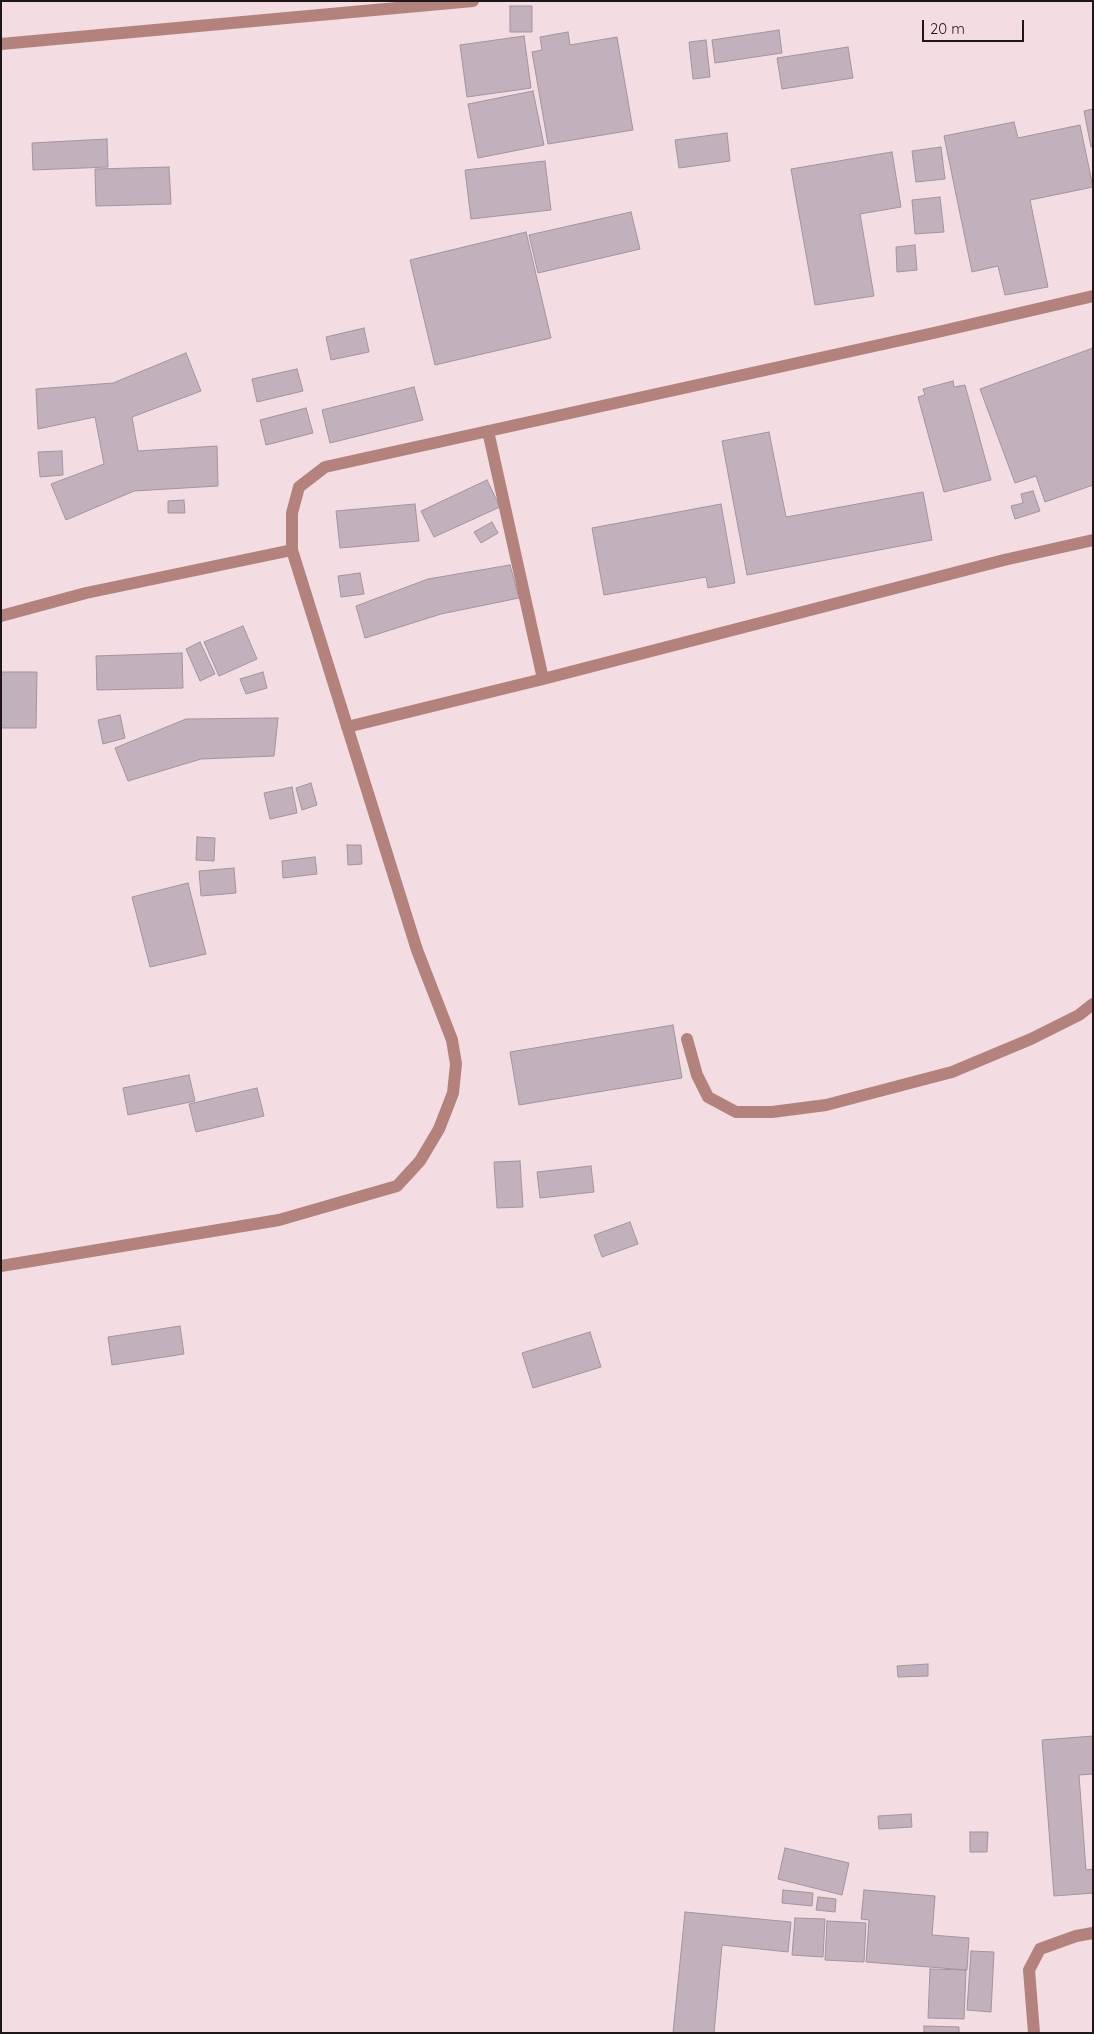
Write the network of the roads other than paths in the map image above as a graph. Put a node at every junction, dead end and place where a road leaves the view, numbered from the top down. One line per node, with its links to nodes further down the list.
1 (473, 1): 2 (street)
2 (1, 44)
3 (1093, 296): 4 (street)
4 (488, 432): 6 (street); 8 (street)
5 (1093, 540): 8 (street)
6 (292, 550): 7 (street); 9 (street)
7 (1, 616)
8 (543, 679): 9 (street)
9 (347, 727): 12 (street)
10 (1093, 1004): 11 (street)
11 (687, 1039)
12 (1, 1266)
13 (1093, 1933): 14 (street)
14 (1034, 2033)

